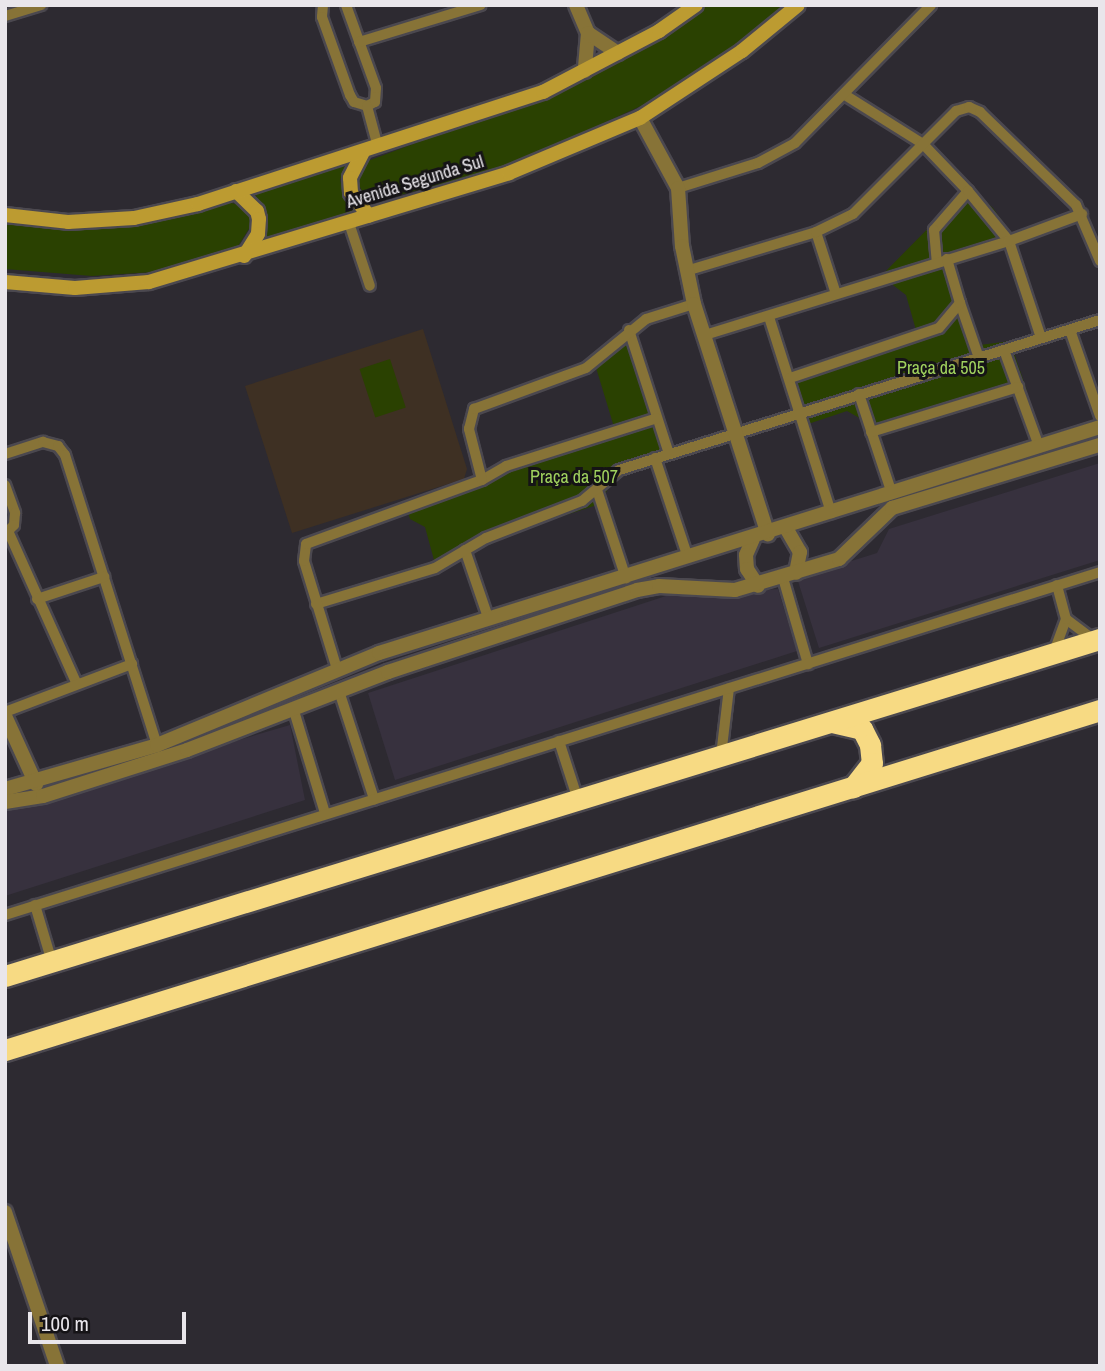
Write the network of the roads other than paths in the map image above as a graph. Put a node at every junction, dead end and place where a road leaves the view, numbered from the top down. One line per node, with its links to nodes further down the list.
1 (41, 5): 9 (street)
2 (323, 5): 15 (street)
3 (346, 5): 11 (street)
4 (479, 5): 11 (street)
5 (576, 5): 10 (street)
6 (695, 5): 12 (main road)
7 (798, 5): 16 (main road, Avenida Segunda Sul)
8 (931, 5): 14 (street)
9 (5, 16)
10 (588, 33): 12 (street); 13 (street)
11 (359, 42): 15 (street)
12 (618, 53): 13 (main road)
13 (585, 71): 18 (main road)
14 (845, 95): 17 (street); 20 (street)
15 (367, 106): 18 (street)
16 (640, 118): 20 (street); 25 (main road, Avenida Segunda Sul)
17 (923, 144): 22 (street); 23 (street); 27 (street)
18 (379, 147): 19 (main road)
19 (363, 152): 21 (main road); 25 (main road)
20 (678, 188): 32 (street)
21 (236, 191): 24 (main road); 29 (main road)
22 (968, 191): 28 (street); 30 (street)
23 (1082, 214): 28 (street); 31 (street)
24 (5, 215)
25 (369, 216): 26 (main road, Avenida Segunda Sul)
26 (349, 223): 29 (main road, Avenida Segunda Sul); 34 (street)
27 (816, 232): 32 (street); 35 (street)
28 (1009, 242): 30 (street); 43 (street)
29 (244, 256): 33 (main road, Avenida Segunda Sul)
30 (942, 261): 35 (street); 36 (street)
31 (1100, 261)
32 (686, 271): 37 (street)
33 (5, 282)
34 (370, 286)
35 (836, 294): 38 (street)
36 (960, 303): 45 (street); 46 (street)
37 (694, 304): 40 (street); 42 (street)
38 (769, 317): 42 (street); 46 (street)
39 (1100, 320): 41 (street)
40 (629, 330): 51 (street); 60 (street)
41 (1070, 330): 43 (street); 50 (street)
42 (705, 335): 54 (street)
43 (1041, 338): 44 (street)
44 (1004, 350): 45 (street); 47 (street)
45 (979, 358): 48 (street)
46 (790, 378): 49 (street)
47 (1018, 387): 53 (street); 56 (street)
48 (859, 394): 49 (street); 53 (street)
49 (800, 414): 54 (street); 64 (street)
50 (1100, 416)
51 (657, 418): 58 (street); 60 (street)
52 (1100, 427): 56 (street)
53 (871, 432): 63 (street)
54 (736, 435): 58 (street); 67 (street)
55 (1100, 445): 72 (street)
56 (1039, 446): 63 (street)
57 (5, 454): 73 (street)
58 (669, 454): 59 (street)
59 (654, 458): 62 (street); 70 (street)
60 (482, 480): 78 (street)
61 (5, 485): 66 (street)
62 (597, 490): 69 (street); 74 (street)
63 (892, 494): 64 (street)
64 (831, 513): 65 (street)
65 (786, 528): 67 (street); 72 (street)
66 (7, 534): 77 (street)
67 (768, 534): 68 (street)
68 (753, 538): 70 (street); 76 (street)
69 (465, 550): 78 (street); 80 (street)
70 (688, 558): 74 (street)
71 (1100, 572): 75 (street)
72 (789, 576): 76 (street); 85 (street)
73 (104, 578): 77 (street); 84 (street)
74 (626, 578): 80 (street)
75 (1057, 585): 79 (street); 85 (street)
76 (758, 586): 87 (street)
77 (37, 599): 88 (street)
78 (316, 604): 86 (street)
79 (1066, 619): 81 (street); 83 (street)
80 (489, 620): 82 (street)
81 (1098, 640): 83 (highway)
82 (379, 653): 86 (street); 87 (street)
83 (1054, 654): 96 (highway)
84 (132, 664): 88 (street); 98 (street)
85 (808, 664): 89 (street)
86 (337, 669): 91 (street)
87 (388, 672): 90 (street)
88 (76, 682): 94 (street)
89 (729, 688): 97 (street); 99 (street)
90 (339, 691): 92 (street); 103 (street)
91 (263, 701): 95 (street); 98 (street)
92 (294, 710): 95 (street); 106 (street)
93 (1100, 710): 101 (highway)
94 (5, 714): 100 (street)
95 (272, 719): 105 (street)
96 (832, 722): 99 (highway); 101 (highway)
97 (559, 741): 103 (street); 104 (street)
98 (157, 746): 100 (street)
99 (721, 756): 104 (highway)
100 (36, 784): 102 (street)
101 (851, 788): 111 (highway)
102 (5, 789)
103 (374, 799): 106 (street)
104 (578, 800): 109 (highway)
105 (5, 802)
106 (325, 813): 107 (street)
107 (35, 905): 108 (street); 109 (street)
108 (5, 915)
109 (52, 962): 110 (highway)
110 (5, 976)
111 (5, 1050)
112 (5, 1212): 113 (street)
113 (57, 1366)

